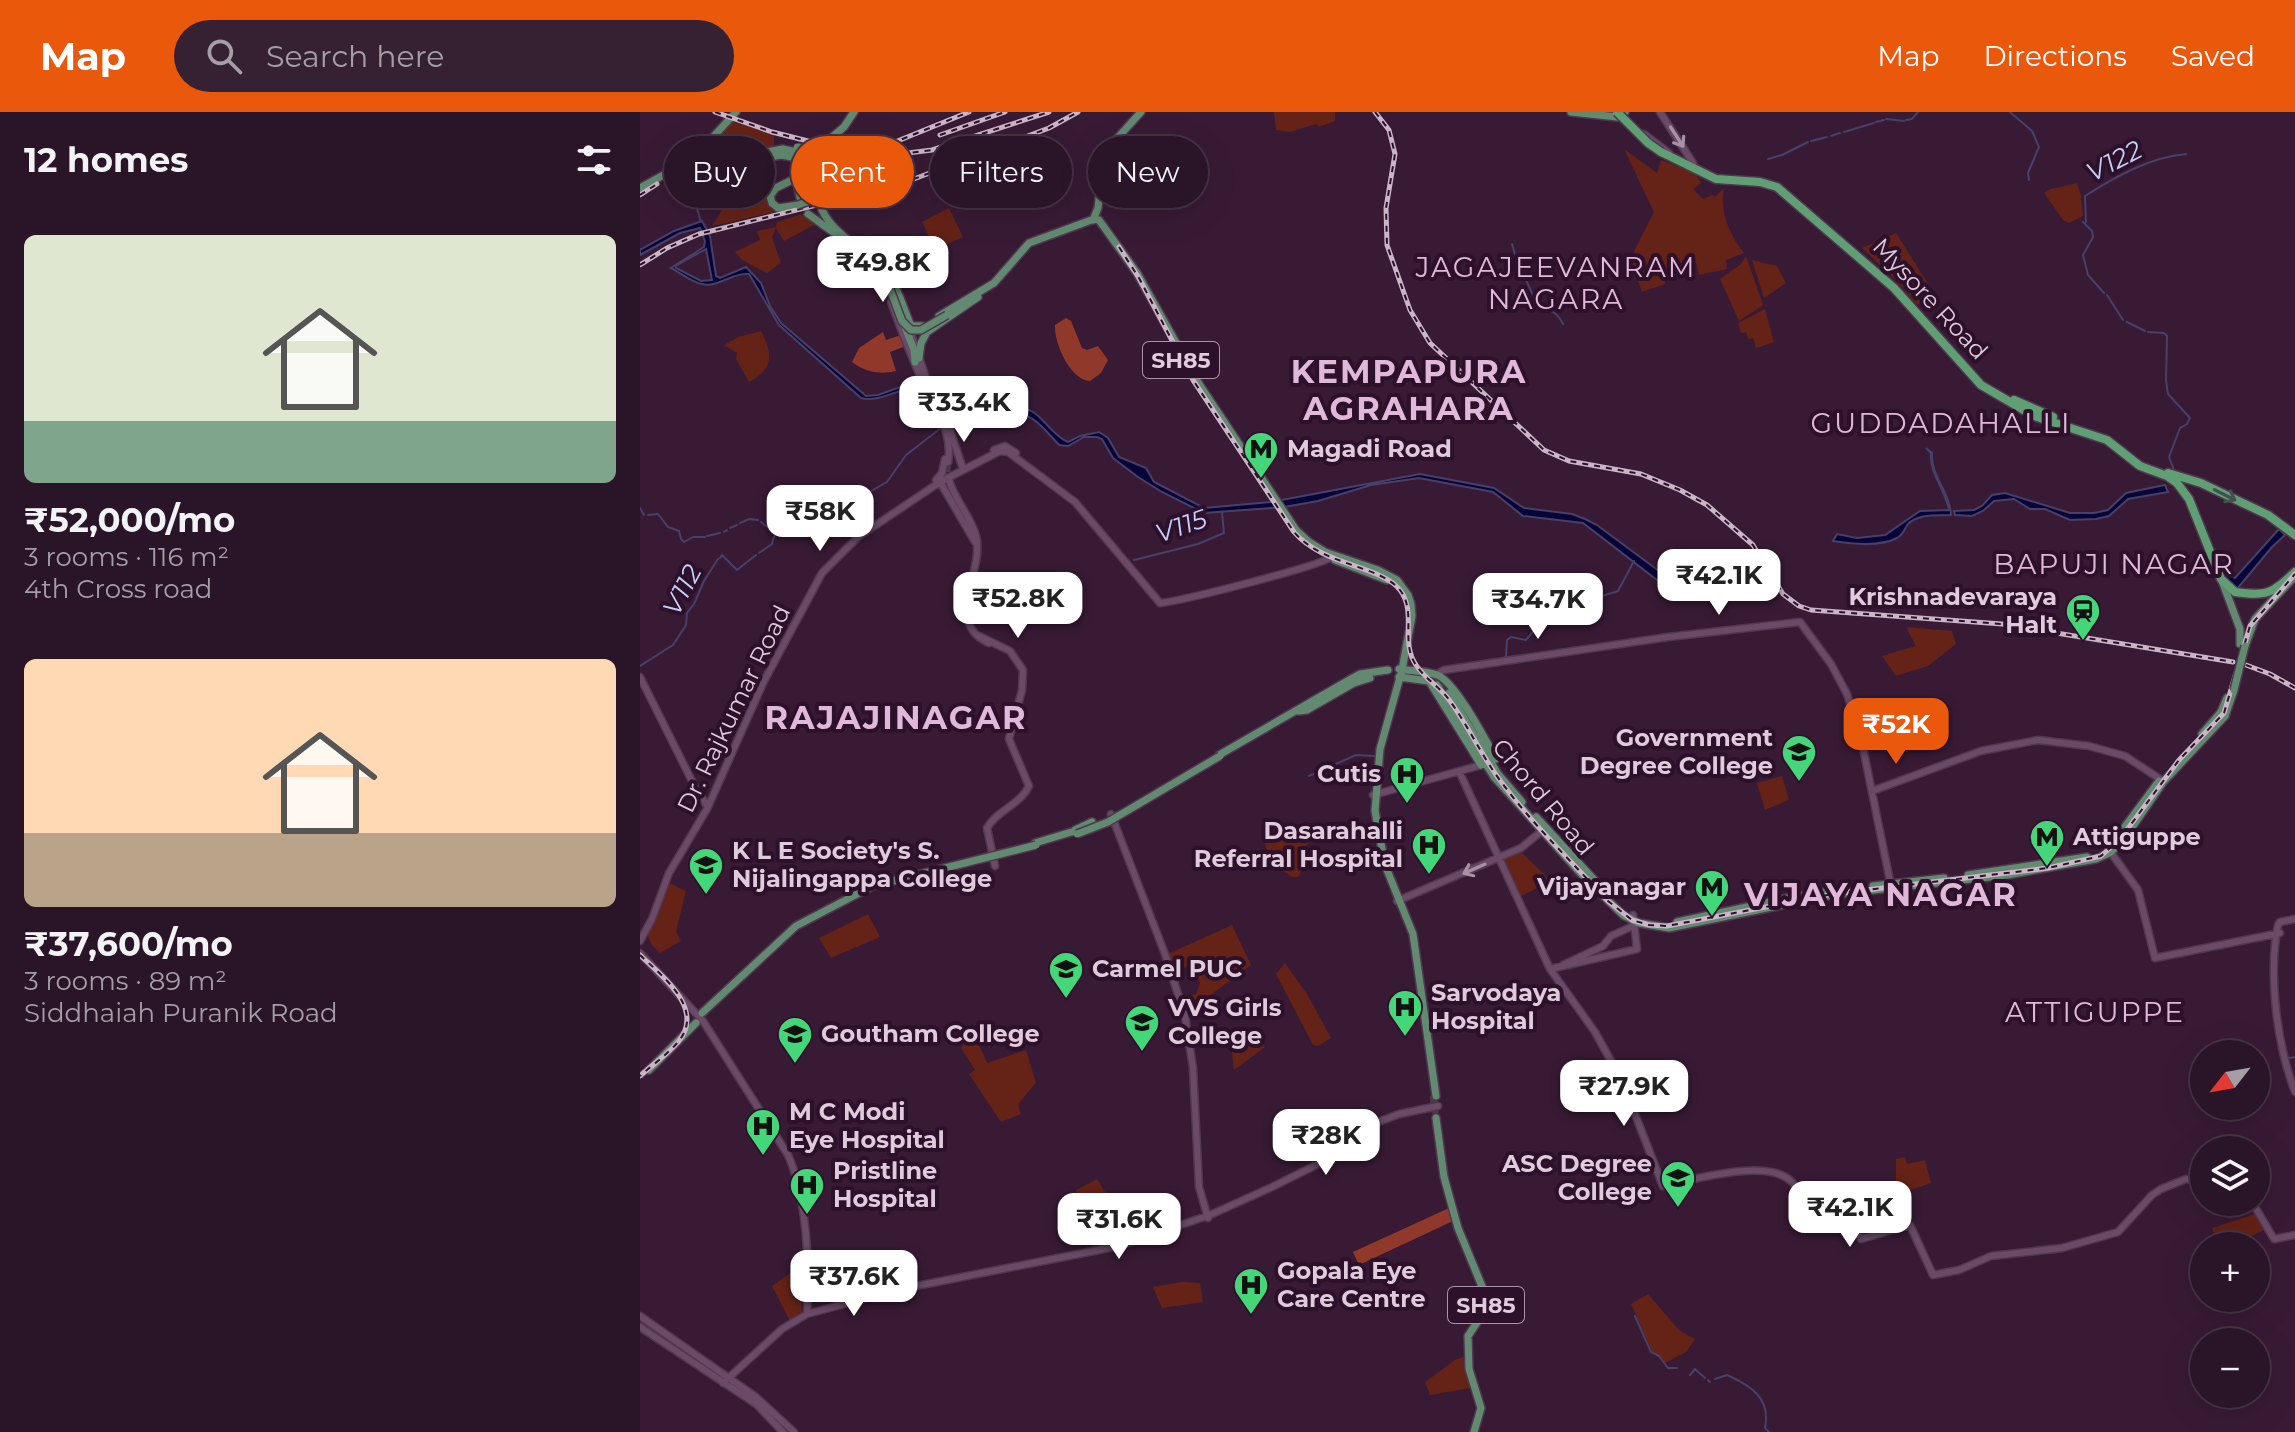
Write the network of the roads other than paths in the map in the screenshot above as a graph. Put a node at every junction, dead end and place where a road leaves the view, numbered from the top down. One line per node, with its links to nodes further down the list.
1 (734, 112): 8 (main road)
2 (1142, 112): 18 (main road)
3 (1571, 112): 6 (main road)
4 (1601, 112): 6 (main road)
5 (1660, 112): 11 (main road, one-way to 11)
6 (1617, 113): 10 (highway, bridge)
7 (850, 114): 9 (main road)
8 (712, 136)
9 (831, 136)
10 (1666, 153): 11 (highway, Mysore Road); 29 (highway, Mysore Road)
11 (1693, 163): 29 (highway, Mysore Road)
12 (664, 174): 14 (main road)
13 (791, 180): 15 (main road, bridge)
14 (640, 187)
15 (791, 206)
16 (807, 209): 19 (main road)
17 (825, 210): 20 (main road)
18 (1096, 219): 22 (main road); 23 (main road); 32 (main road, SH85)
19 (820, 223): 20 (main road); 21 (main road)
20 (835, 227): 21 (main road)
21 (887, 280): 22 (main road, bridge); 23 (main road)
22 (981, 295): 24 (main road)
23 (906, 322): 24 (main road)
24 (917, 360): 25 (main road)
25 (946, 424): 26 (main road); 28 (main road)
26 (955, 451): 27 (main road); 28 (main road)
27 (962, 466): 28 (main road); 32 (main road)
28 (946, 473): 31 (main road); 31 (main road); 32 (main road, Dr. Rajkumar Road); 50 (main road, Dr. Rajkumar Road); 63 (main road, Dr. Rajkumar Road)
29 (2177, 478): 30 (highway, Mysore Road, one-way to 30); 34 (highway)
30 (2292, 533)
31 (976, 540): 57 (main road)
32 (1331, 556): 38 (main road, SH85)
33 (2295, 574): 35 (highway)
34 (2221, 579): 35 (highway); 37 (main road)
35 (2278, 591): 36 (main road); 36 (main road)
36 (2262, 609): 37 (main road)
37 (2242, 643): 47 (main road, bridge)
38 (1397, 670): 41 (main road); 42 (main road); 43 (main road); 49 (main road, SH85)
39 (640, 678): 50 (main road)
40 (1370, 678): 43 (main road)
41 (1440, 678): 42 (main road); 48 (main road)
42 (1454, 707): 45 (main road, Chord Road); 45 (main road, Chord Road)
43 (1298, 709): 44 (main road); 44 (main road)
44 (1220, 755): 54 (main road, bridge)
45 (1488, 762): 46 (main road); 53 (main road, Chord Road)
46 (1459, 771): 49 (main road); 56 (main road)
47 (2162, 780): 48 (main road); 55 (main road)
48 (1872, 791): 58 (main road)
49 (1374, 794): 59 (main road, SH85)
50 (706, 804): 63 (main road, Dr. Rajkumar Road)
51 (1111, 814): 77 (main road)
52 (1092, 822): 54 (main road)
53 (1544, 830): 56 (main road); 61 (main road, Chord Road); 61 (main road, Chord Road)
54 (1064, 838): 67 (main road, bridge)
55 (2110, 850): 58 (main road, Chord Road); 62 (main road)
56 (1499, 858): 59 (main road, one-way to 59); 66 (main road)
57 (994, 859)
58 (1891, 886): 61 (main road, Chord Road)
59 (1398, 901): 73 (main road, SH85)
60 (2295, 919): 62 (main road)
61 (1633, 920): 65 (main road); 65 (main road)
62 (2279, 928): 71 (main road); 72 (main road)
63 (640, 938)
64 (640, 956): 69 (main road)
65 (1560, 967): 66 (main road)
66 (1550, 969): 75 (main road)
67 (734, 987): 68 (main road); 69 (main road)
68 (723, 988)
69 (698, 1017): 70 (main road); 79 (main road)
70 (647, 1066)
71 (2295, 1082)
72 (2295, 1092)
73 (1434, 1096)
74 (1438, 1113): 77 (main road); 85 (main road, SH85)
75 (2190, 1179)
76 (2260, 1216): 78 (main road)
77 (1209, 1217): 79 (main road)
78 (2295, 1235)
79 (807, 1314): 82 (main road)
80 (640, 1316): 82 (main road)
81 (640, 1327): 82 (main road)
82 (726, 1381): 83 (main road); 84 (main road)
83 (783, 1432)
84 (794, 1432)
85 (1476, 1432)

